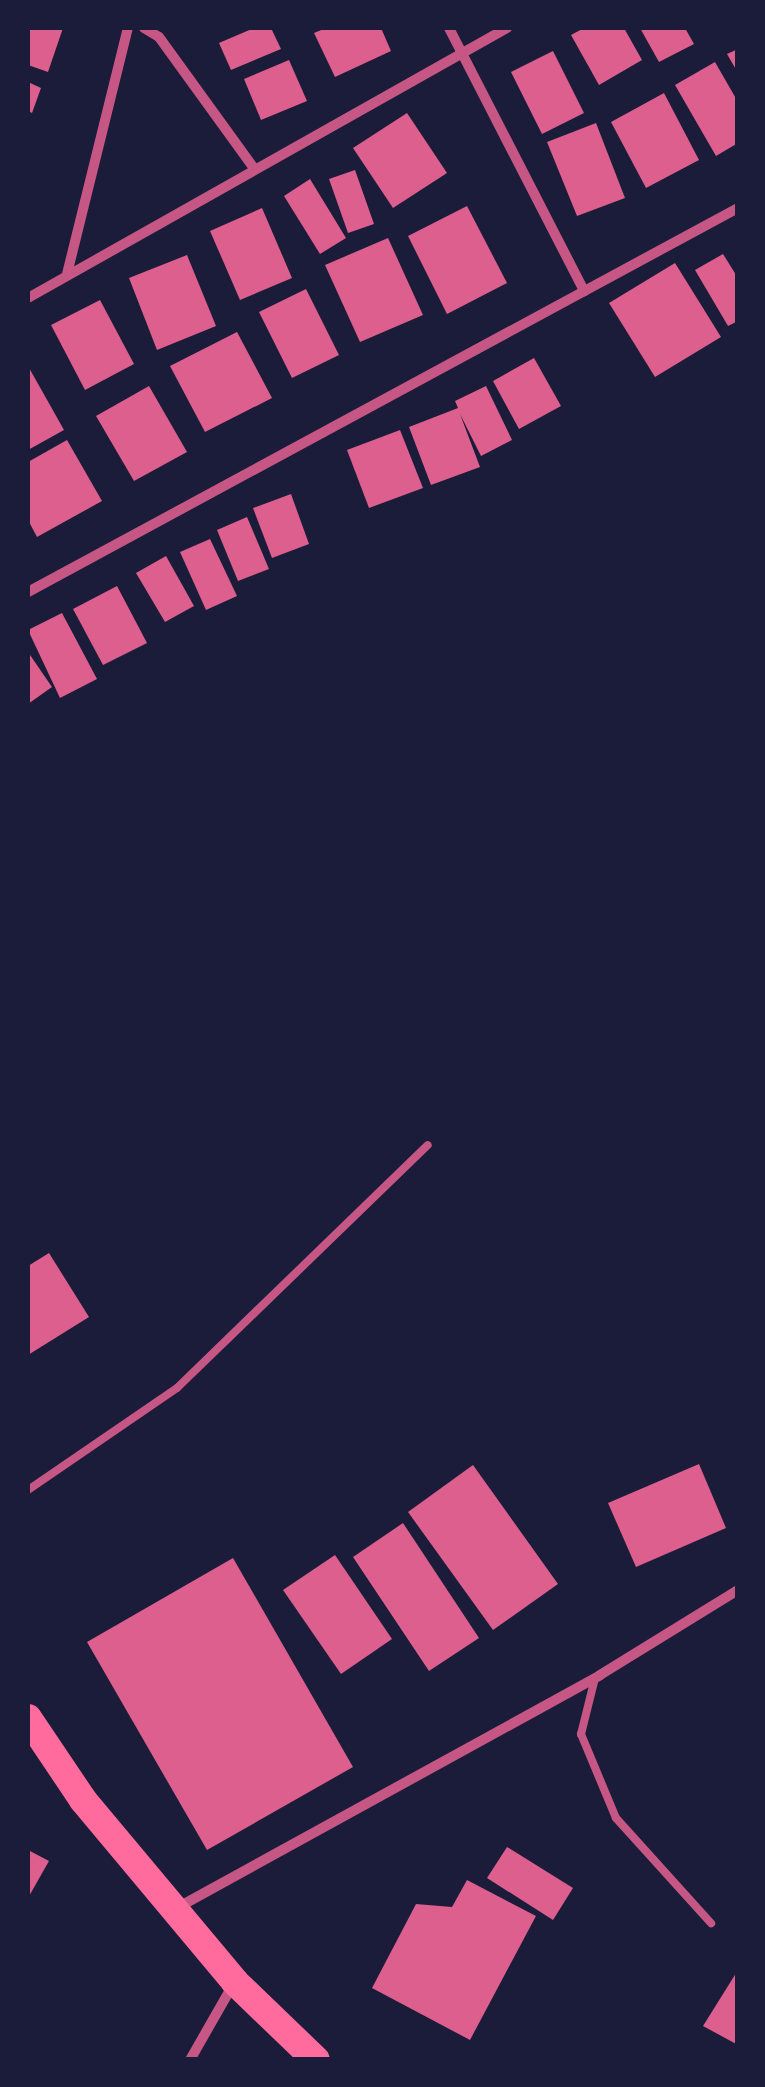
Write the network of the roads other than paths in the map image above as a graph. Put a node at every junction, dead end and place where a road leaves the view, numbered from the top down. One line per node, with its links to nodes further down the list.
1 (128, 28): 8 (street)
2 (144, 28): 6 (street)
3 (449, 28): 5 (street)
4 (507, 28): 5 (street)
5 (464, 52): 6 (street); 9 (street)
6 (254, 168): 8 (street)
7 (738, 208): 9 (street)
8 (66, 275): 10 (street)
9 (584, 291): 11 (street)
10 (28, 298)
11 (28, 592)
12 (428, 1146): 13 (lane)
13 (28, 1490)
14 (738, 1590): 15 (street)
15 (594, 1678): 17 (street); 18 (lane)
16 (28, 1720): 17 (highway)
17 (174, 1909): 19 (highway)
18 (711, 1923)
19 (235, 1982): 20 (street); 21 (highway)
20 (190, 2060)
21 (316, 2060)

